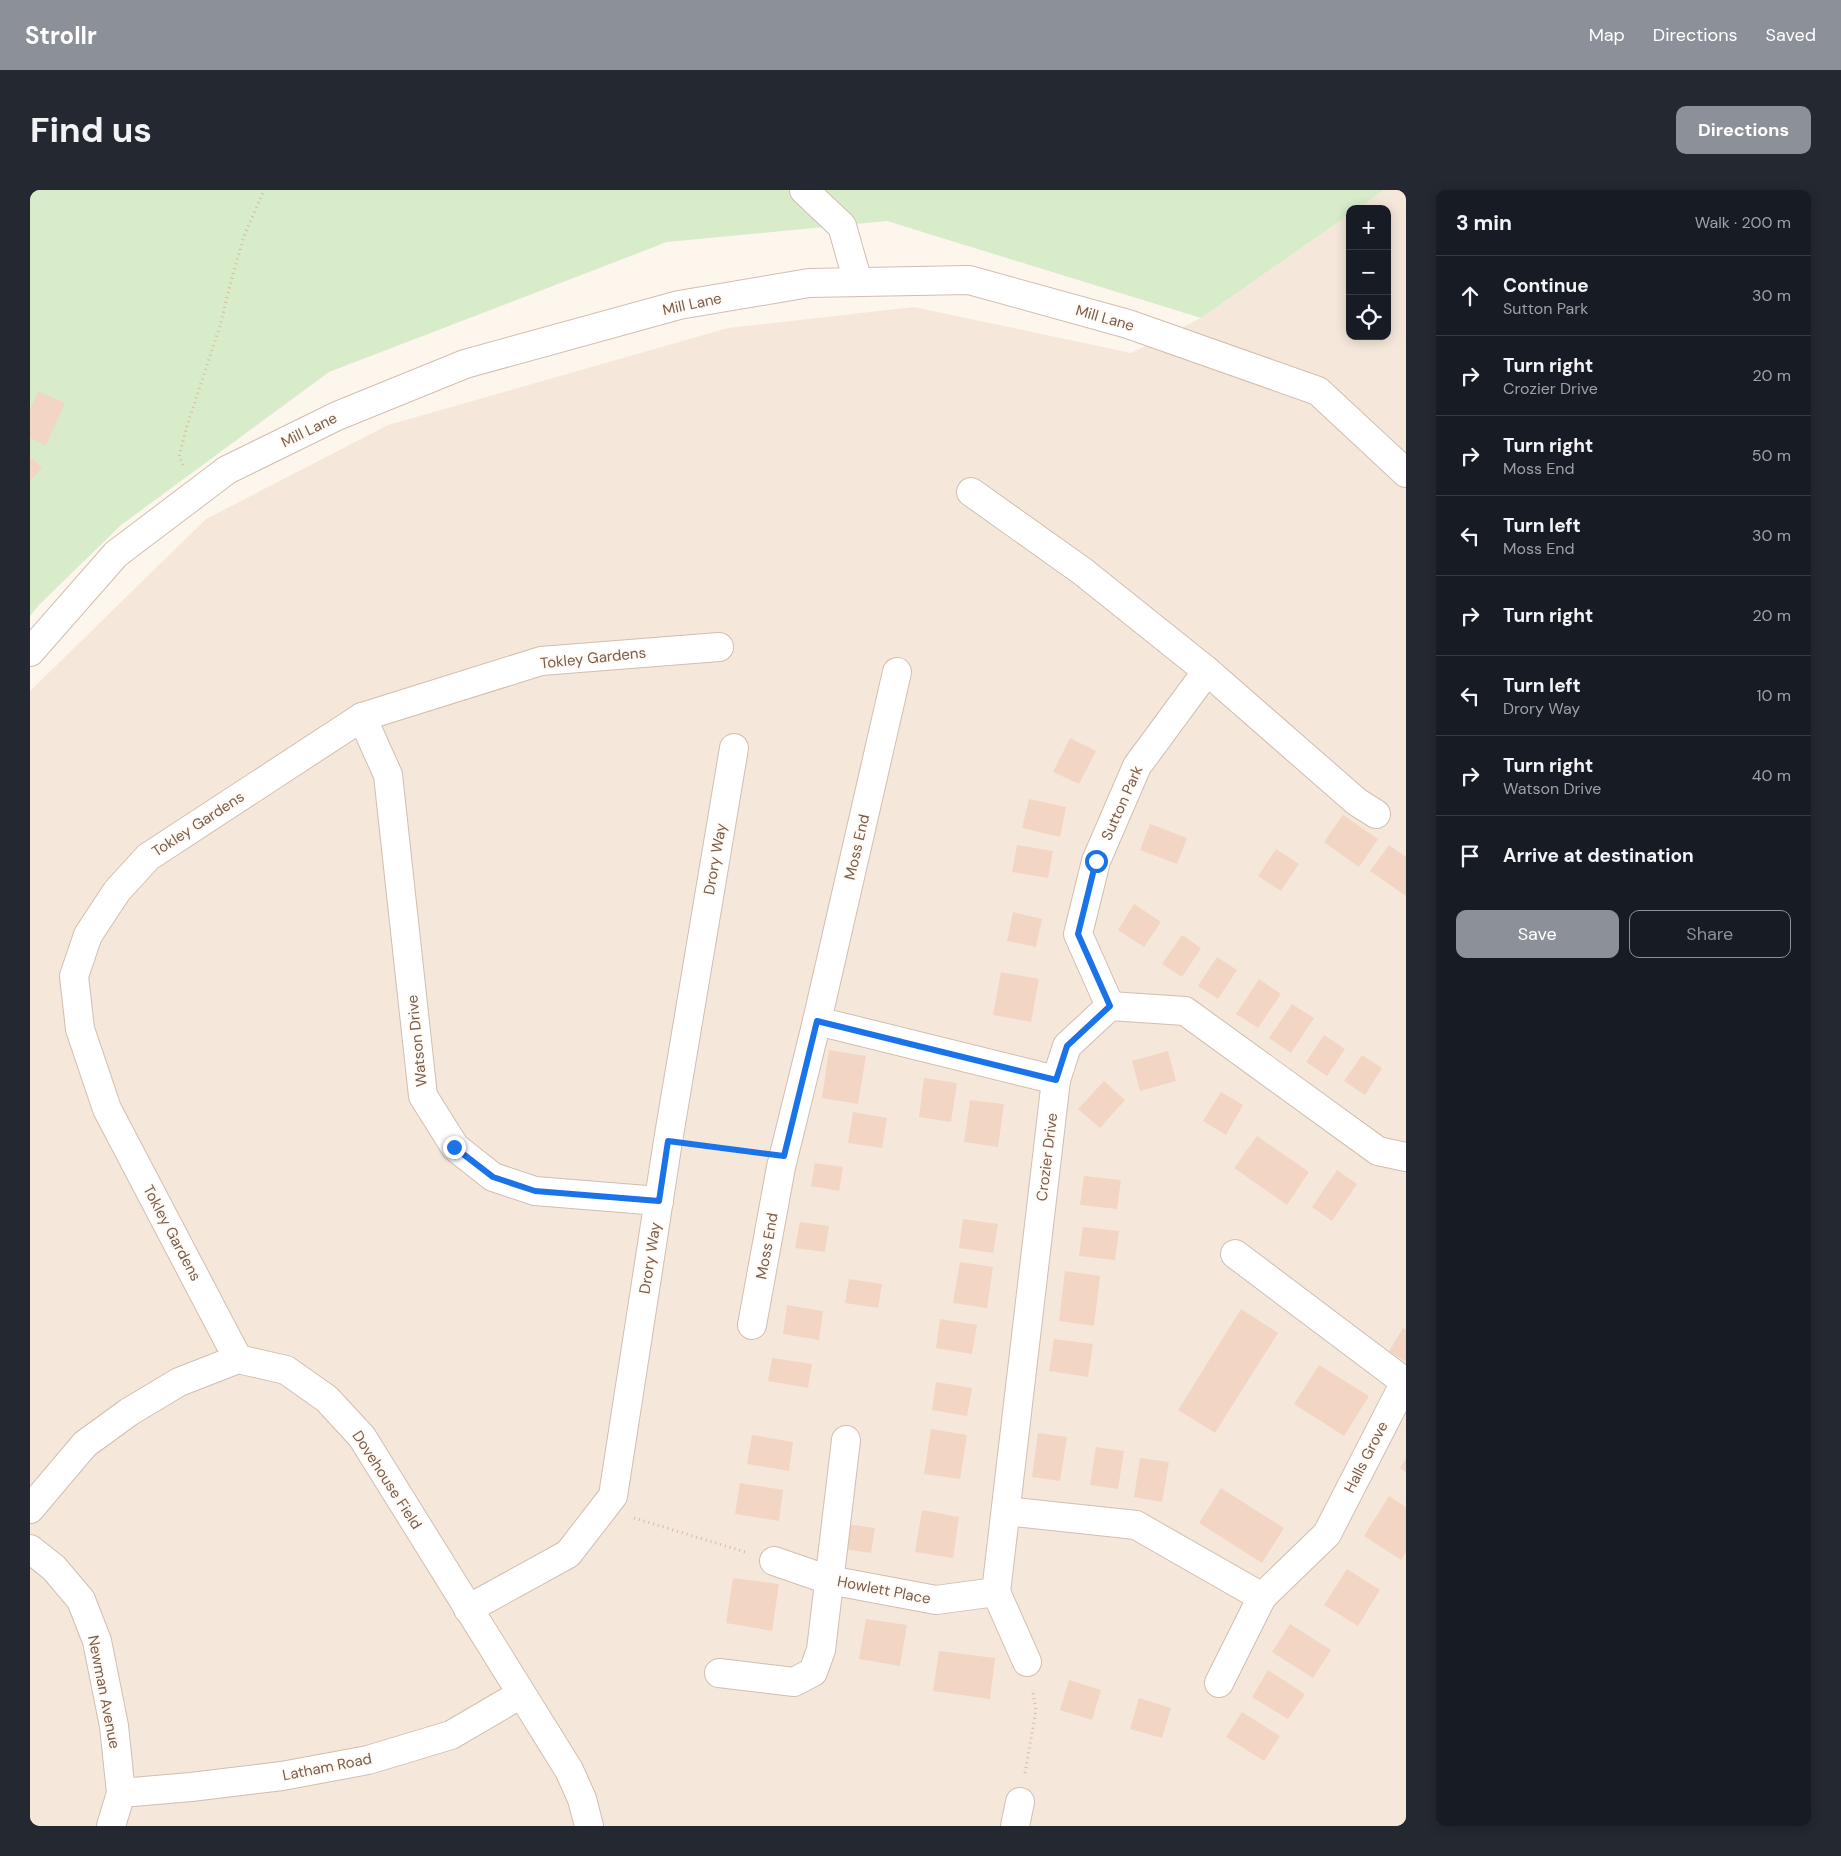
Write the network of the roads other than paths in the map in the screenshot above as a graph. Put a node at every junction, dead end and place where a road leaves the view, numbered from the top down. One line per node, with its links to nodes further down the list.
1 (804, 190): 2 (street)
2 (858, 282): 3 (street, Mill Lane); 6 (street, Mill Lane)
3 (1406, 472)
4 (971, 492): 7 (street)
5 (719, 647): 9 (street, Tokley Gardens)
6 (30, 652)
7 (1206, 670): 11 (street); 12 (street, Sutton Park)
8 (897, 672): 13 (street, Moss End)
9 (362, 717): 16 (street, Watson Drive); 19 (street, Tokley Gardens)
10 (734, 748): 16 (street, Drory Way)
11 (1376, 814)
12 (1110, 1006): 14 (street, Crozier Drive); 15 (street)
13 (817, 1021): 14 (street); 18 (street, Moss End)
14 (1056, 1080): 22 (street, Crozier Drive)
15 (1406, 1157)
16 (659, 1201): 28 (street, Drory Way)
17 (1235, 1254): 27 (street, Halls Grove)
18 (752, 1325)
19 (238, 1359): 21 (street); 28 (street, Dovehouse Field)
20 (846, 1440): 25 (street)
21 (30, 1509)
22 (1006, 1511): 26 (street, Crozier Drive); 27 (street)
23 (30, 1549): 33 (street, Newman Avenue)
24 (774, 1561): 25 (street, Howlett Place)
25 (829, 1580): 26 (street, Howlett Place); 30 (street)
26 (996, 1592): 29 (street)
27 (1262, 1597): 31 (street, Halls Grove)
28 (468, 1609): 32 (street, Dovehouse Field)
29 (1027, 1662)
30 (719, 1674)
31 (1219, 1683)
32 (521, 1694): 33 (street, Latham Road); 35 (street, Dovehouse Field)
33 (121, 1792): 34 (street, Newman Avenue)
34 (111, 1826)
35 (589, 1826)

